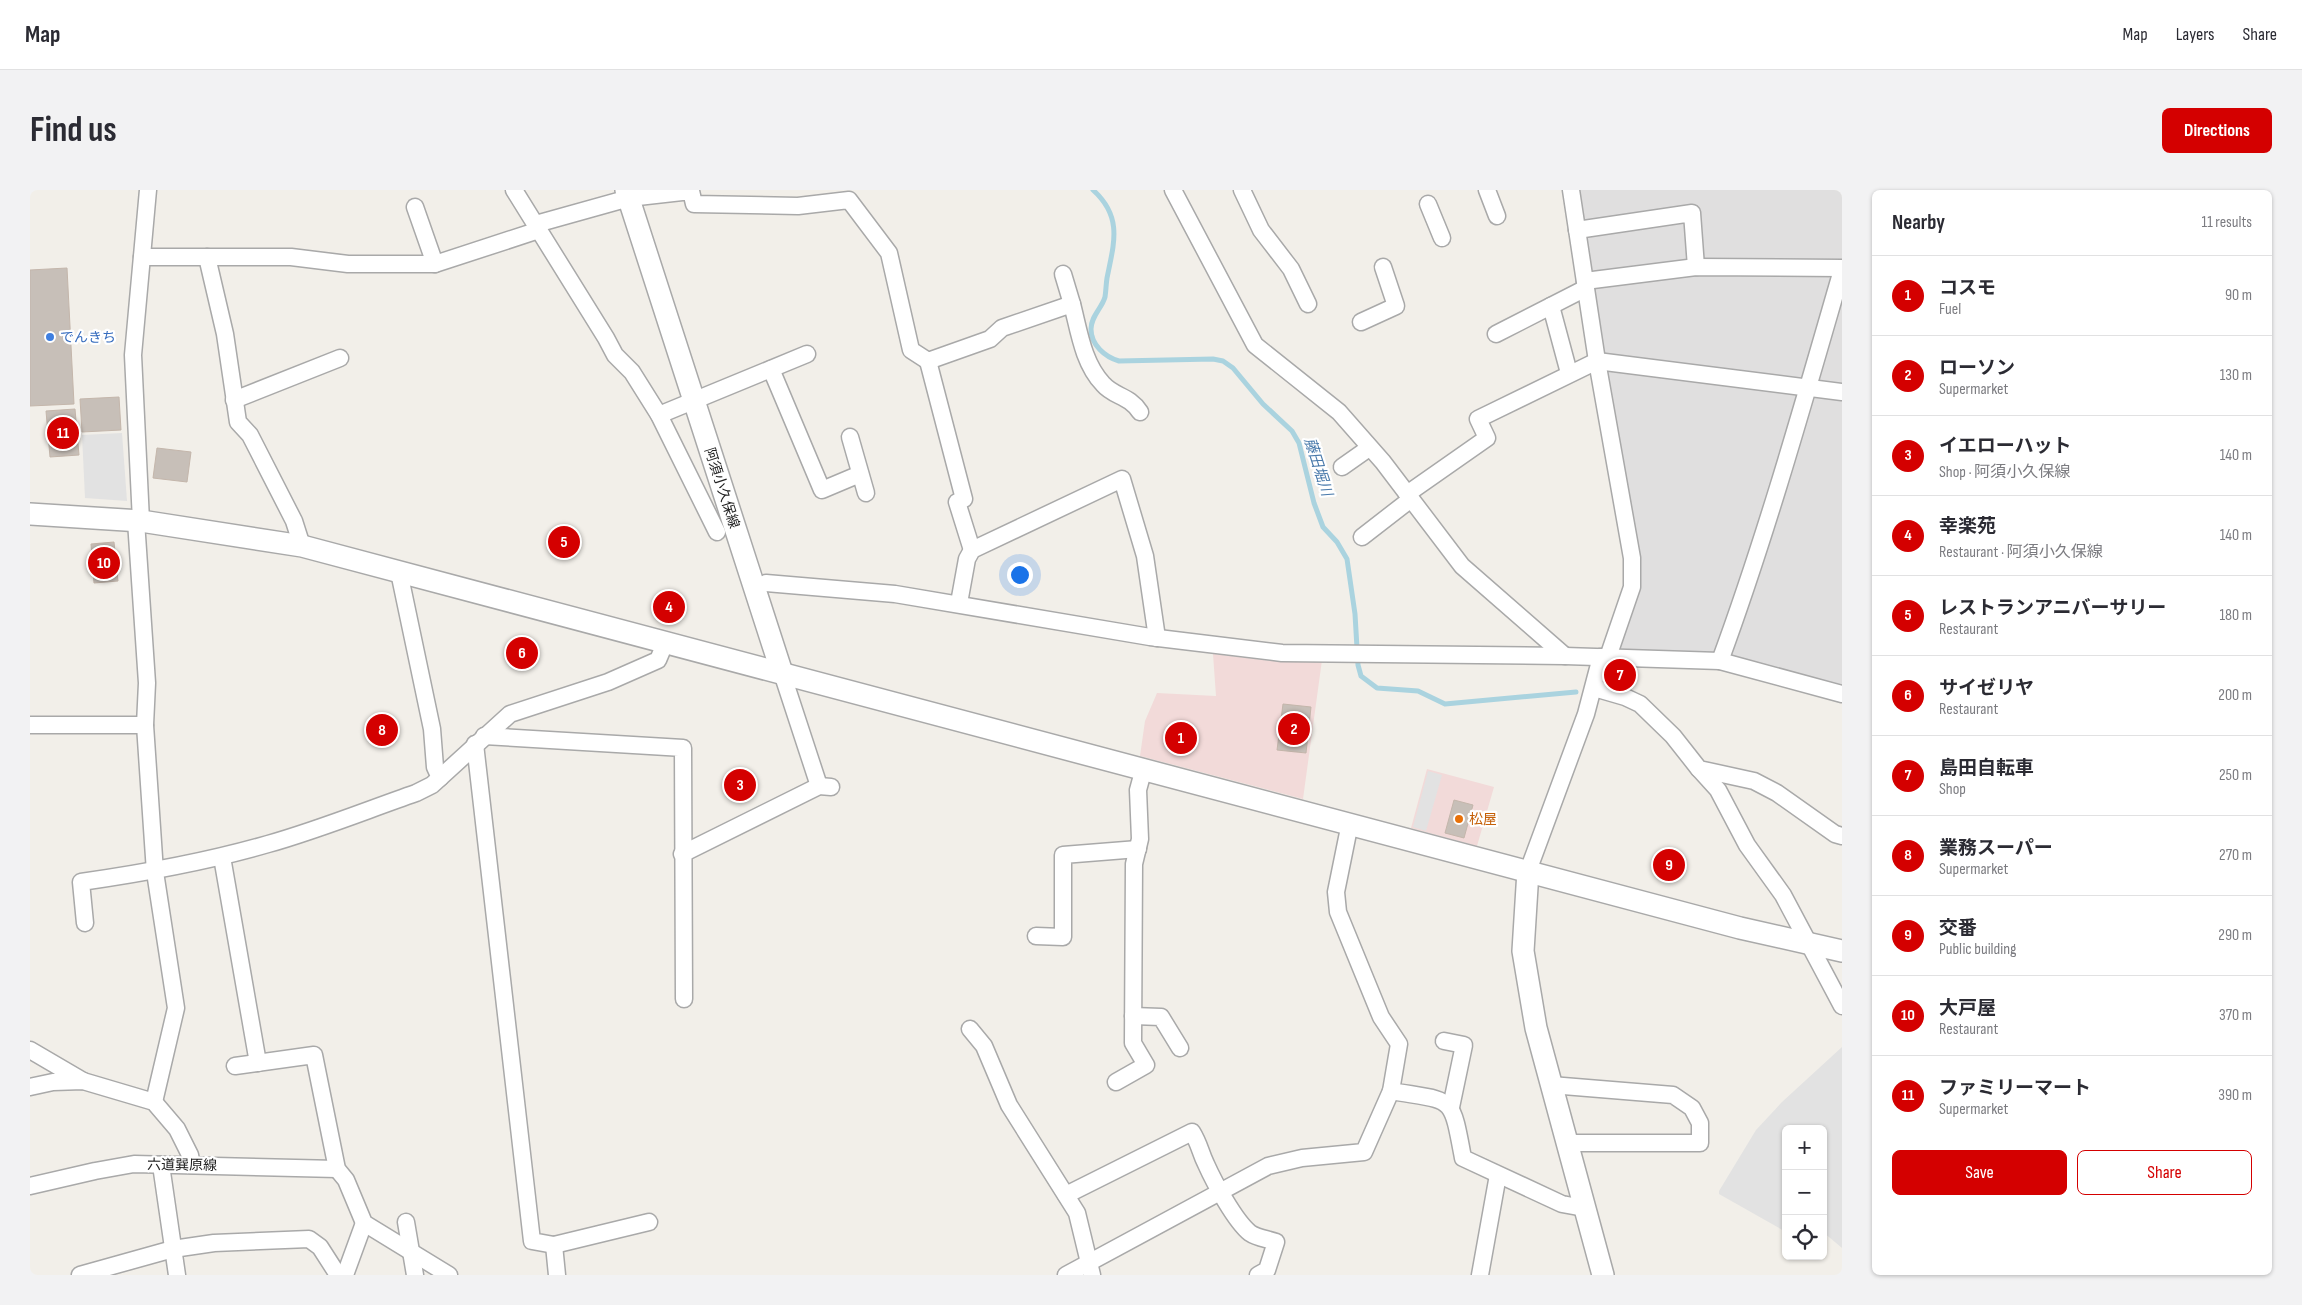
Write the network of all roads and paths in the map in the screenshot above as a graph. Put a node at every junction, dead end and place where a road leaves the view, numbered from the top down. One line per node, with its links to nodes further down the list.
1 (148, 190): 15 (street)
2 (514, 190): 12 (street)
3 (1173, 190): 41 (street)
4 (1242, 190): 24 (street)
5 (1487, 190): 11 (street)
6 (1571, 190): 13 (street)
7 (627, 194): 8 (street); 12 (street); 37 (street, 阿須小久保線)
8 (848, 195): 30 (street)
9 (1428, 204): 14 (street)
10 (415, 207): 17 (street)
11 (1497, 216)
12 (538, 227): 17 (street); 39 (street)
13 (1577, 230): 18 (street); 22 (street)
14 (1442, 238)
15 (142, 257): 16 (street); 47 (street)
16 (207, 257): 17 (street); 36 (street)
17 (435, 264)
18 (1696, 267): 20 (street); 22 (street)
19 (1382, 268): 26 (street)
20 (1842, 269): 34 (street)
21 (1063, 274): 23 (street)
22 (1586, 284): 25 (street); 31 (street)
23 (1072, 304): 30 (street); 38 (street)
24 (1308, 304)
25 (1550, 306): 27 (street); 33 (street)
26 (1361, 322)
27 (1496, 334)
28 (807, 354): 32 (street)
29 (340, 358): 36 (street)
30 (928, 361): 51 (street)
31 (1597, 361): 33 (street); 34 (street); 58 (street)
32 (771, 369): 37 (street); 43 (street)
33 (1569, 373): 45 (street)
34 (1808, 387): 35 (street); 59 (street)
35 (1842, 392)
36 (234, 400): 50 (street)
37 (694, 400): 39 (street); 60 (street, 阿須小久保線)
38 (1140, 412)
39 (659, 415): 48 (street)
40 (850, 437): 43 (street)
41 (1369, 448): 42 (street); 45 (street)
42 (1342, 468)
43 (860, 474): 44 (street)
44 (866, 493)
45 (1409, 497): 49 (street); 57 (street)
46 (30, 514): 47 (street)
47 (138, 521): 50 (street); 64 (street)
48 (717, 532)
49 (1362, 537)
50 (302, 546): 52 (street)
51 (972, 550): 54 (street); 55 (street)
52 (399, 572): 56 (street); 68 (street)
53 (766, 583): 54 (street)
54 (960, 603): 55 (street)
55 (1157, 638): 57 (street)
56 (666, 641): 60 (street); 65 (street)
57 (1565, 656): 58 (street)
58 (1604, 657): 59 (street); 61 (street)
59 (1720, 661): 62 (street)
60 (782, 673): 66 (street); 72 (street, 阿須小久保線)
61 (1594, 688): 67 (street); 74 (street)
62 (1842, 694)
63 (30, 725): 64 (street)
64 (145, 726): 75 (street)
65 (480, 740): 68 (street); 72 (street); 108 (street)
66 (1144, 768): 69 (street); 71 (street)
67 (1699, 769): 70 (street); 78 (street)
68 (440, 778): 73 (street)
69 (1350, 823): 74 (street); 93 (street)
70 (1842, 836)
71 (1138, 849): 77 (street); 82 (street)
72 (682, 854): 80 (street)
73 (222, 857): 75 (street); 87 (street)
74 (1528, 871): 78 (street); 91 (street)
75 (155, 872): 76 (street); 94 (street)
76 (85, 924)
77 (1036, 936)
78 (1810, 945): 79 (street); 81 (street)
79 (1842, 951)
80 (684, 999)
81 (1842, 1006)
82 (1133, 1016): 85 (street); 90 (street)
83 (970, 1029): 103 (street)
84 (1444, 1040): 95 (street)
85 (1180, 1048)
86 (30, 1050): 89 (street)
87 (258, 1063): 88 (street); 99 (street)
88 (235, 1066)
89 (83, 1081): 92 (street); 94 (street)
90 (1116, 1082)
91 (1552, 1085): 96 (street); 96 (street)
92 (30, 1087)
93 (1391, 1091): 95 (street); 102 (street)
94 (154, 1102): 98 (street)
95 (1451, 1107): 100 (street)
96 (1567, 1143): 104 (street)
97 (161, 1165): 98 (street, 六道巽原線); 101 (street, 六道巽原線); 109 (street)
98 (192, 1165): 99 (street, 六道巽原線)
99 (337, 1169): 105 (street)
100 (1498, 1175): 104 (street); 121 (street)
101 (30, 1186)
102 (1220, 1190): 103 (street); 111 (street); 120 (street)
103 (1066, 1195): 111 (street)
104 (1584, 1208): 122 (street)
105 (364, 1222): 110 (street); 115 (street)
106 (406, 1222): 110 (street)
107 (650, 1222): 108 (street)
108 (554, 1245): 118 (street)
109 (173, 1249): 112 (street); 113 (street); 114 (street)
110 (411, 1250): 116 (street); 117 (street)
111 (1090, 1270): 119 (street)
112 (80, 1275)
113 (177, 1275)
114 (338, 1275)
115 (345, 1275)
116 (415, 1275)
117 (449, 1275)
118 (557, 1275)
119 (1066, 1275)
120 (1258, 1275)
121 (1480, 1275)
122 (1603, 1275)

